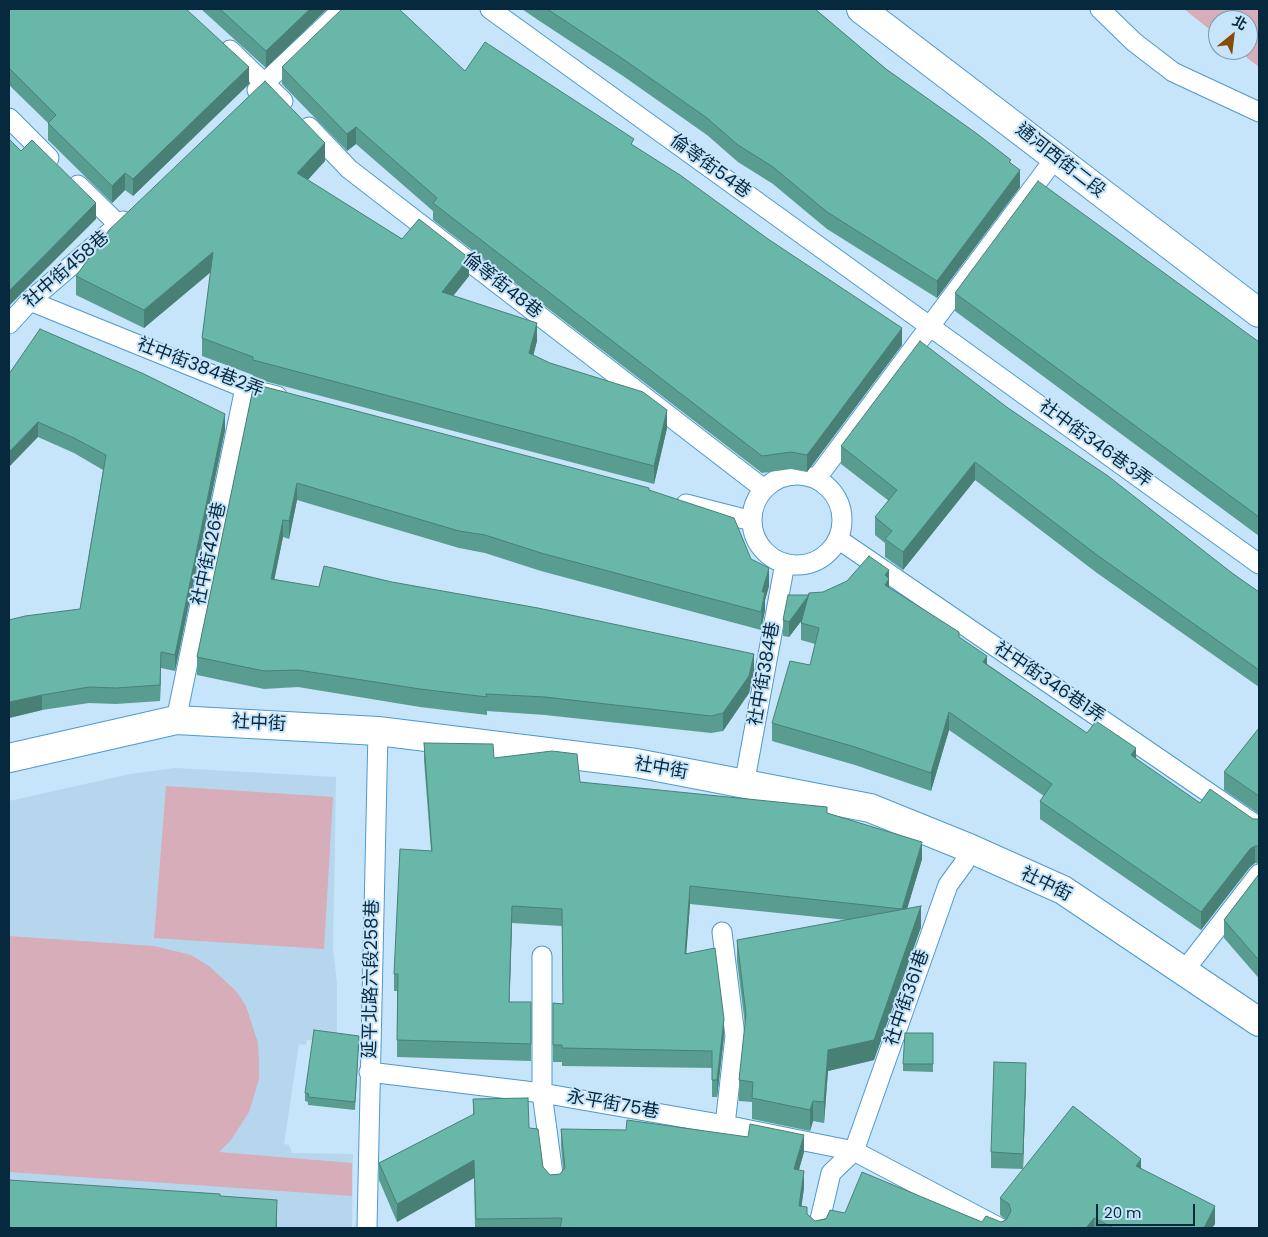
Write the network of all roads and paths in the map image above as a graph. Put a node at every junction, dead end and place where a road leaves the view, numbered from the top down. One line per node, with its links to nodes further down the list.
1 (343, 9): 6 (lane)
2 (490, 9): 16 (lane, 倫等街54巷)
3 (862, 9): 10 (street, 通河西街二段)
4 (1100, 9): 8 (lane)
5 (214, 36): 6 (lane, 倫等街48巷)
6 (264, 82): 7 (lane); 20 (lane, 倫等街48巷)
7 (244, 102)
8 (1259, 112)
9 (9, 118): 12 (lane)
10 (1056, 157): 14 (street, 通河西街二段); 16 (lane)
11 (132, 211): 12 (lane, 社中街458巷)
12 (118, 224): 13 (lane, 社中街458巷)
13 (30, 301): 15 (lane, 社中街458巷); 17 (lane, 社中街384巷2弄)
14 (1259, 313)
15 (9, 324)
16 (930, 325): 19 (lane); 25 (lane, 社中街346巷3弄)
17 (245, 388): 18 (lane, 社中街384巷2弄); 26 (lane, 社中街426巷)
18 (293, 400)
19 (816, 479): 20 (lane); 23 (lane)
20 (764, 489): 22 (lane)
21 (666, 498): 22 (lane)
22 (752, 521): 24 (lane)
23 (838, 539): 24 (lane); 30 (lane, 社中街346巷1弄)
24 (785, 563): 29 (lane, 社中街384巷)
25 (1259, 564)
26 (176, 720): 27 (street, 社中街); 28 (street, 社中街)
27 (378, 731): 29 (street, 社中街); 37 (lane, 延平北路六段258巷)
28 (9, 758)
29 (744, 785): 31 (street, 社中街)
30 (1259, 827)
31 (970, 848): 35 (street, 社中街); 40 (lane, 社中街361巷)
32 (1259, 874): 35 (lane)
33 (722, 932): 39 (lane)
34 (542, 956): 38 (lane)
35 (1184, 971): 36 (street, 社中街)
36 (1259, 1022)
37 (369, 1072): 38 (lane, 永平街75巷); 42 (lane, 延平北路六段258巷)
38 (542, 1093): 39 (lane, 永平街75巷); 41 (lane)
39 (725, 1125): 40 (lane, 永平街75巷)
40 (854, 1151): 43 (lane); 44 (lane, 永平街75巷)
41 (554, 1182)
42 (367, 1228)
43 (818, 1228)
44 (1000, 1228)

